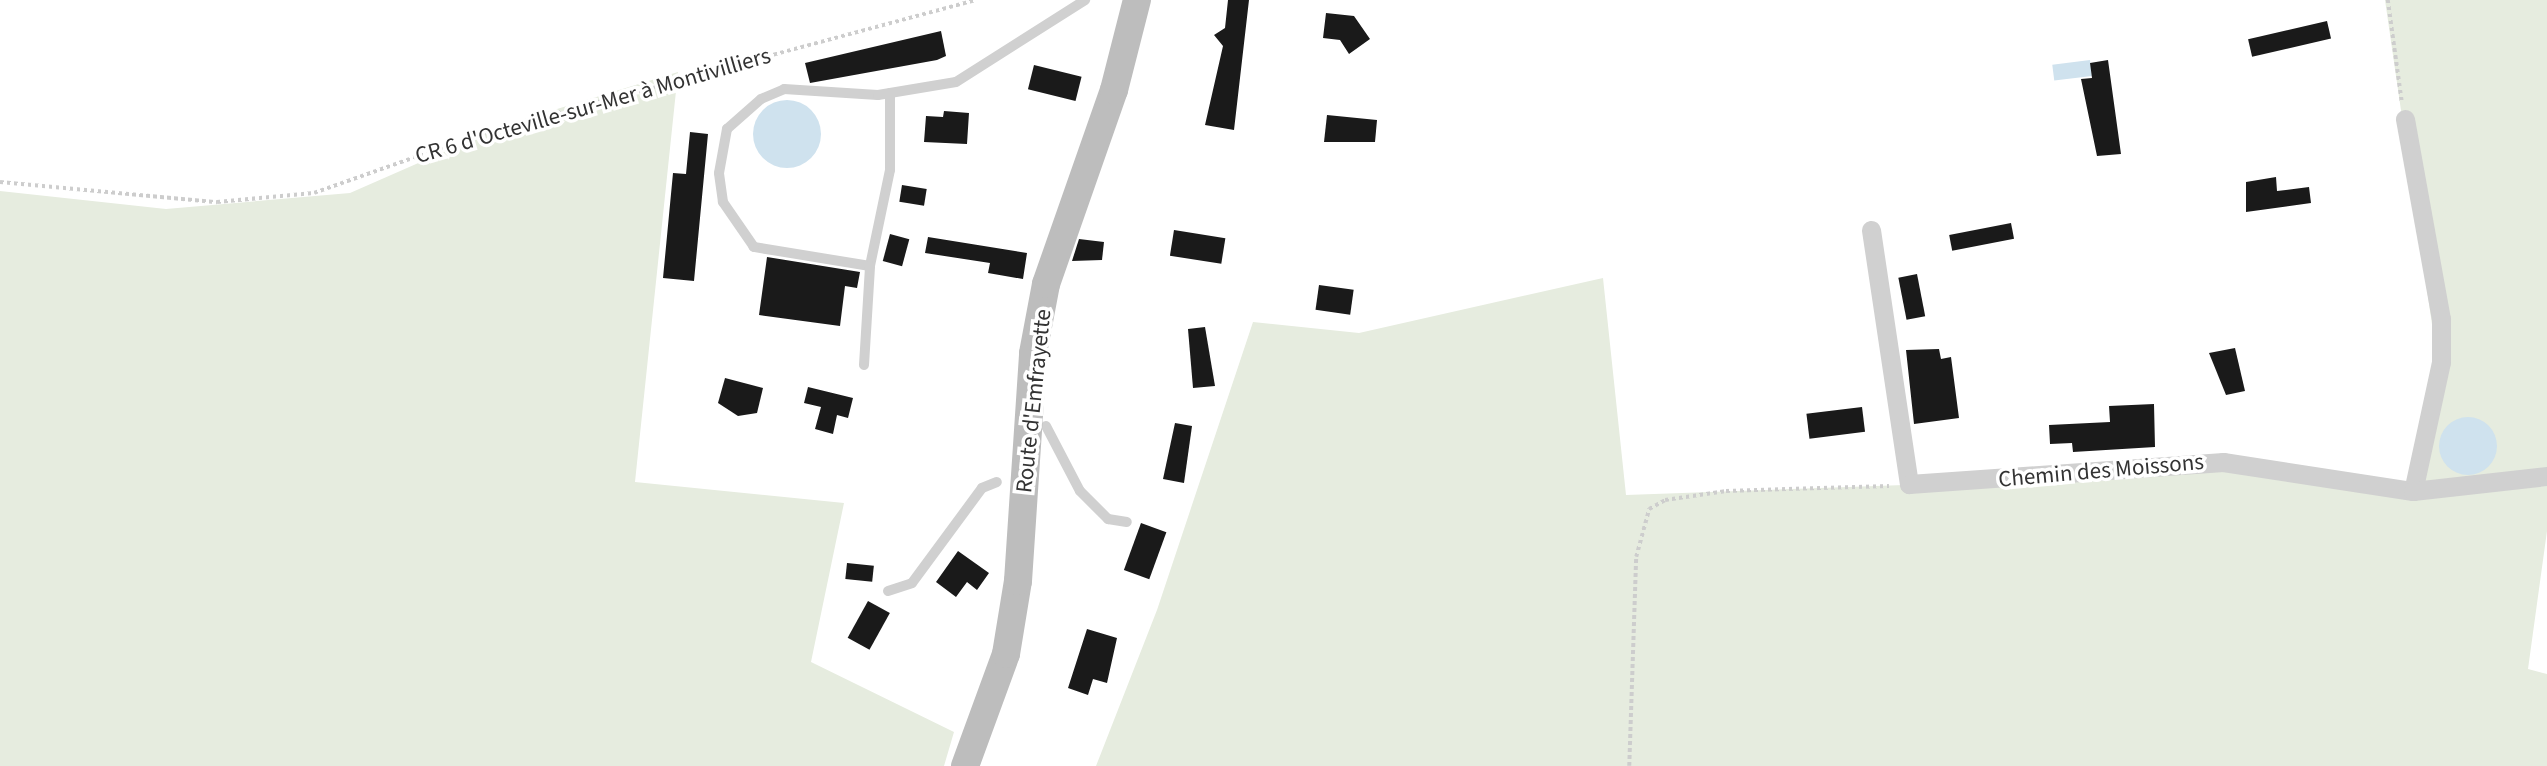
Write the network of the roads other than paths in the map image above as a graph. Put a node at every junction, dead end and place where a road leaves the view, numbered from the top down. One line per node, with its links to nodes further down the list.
1 (1085, 0): 3 (lane)
2 (1137, 0): 14 (street, Route d'Emfrayette)
3 (890, 93): 6 (lane); 6 (lane)
4 (2405, 119): 11 (street)
5 (1871, 230): 11 (street, Chemin des Moissons)
6 (870, 265): 7 (lane)
7 (864, 365)
8 (1046, 426): 12 (lane)
9 (2547, 476): 11 (street, Chemin des Moissons)
10 (997, 482): 13 (lane)
11 (2413, 491)
12 (1127, 522)
13 (888, 591)
14 (965, 766)

